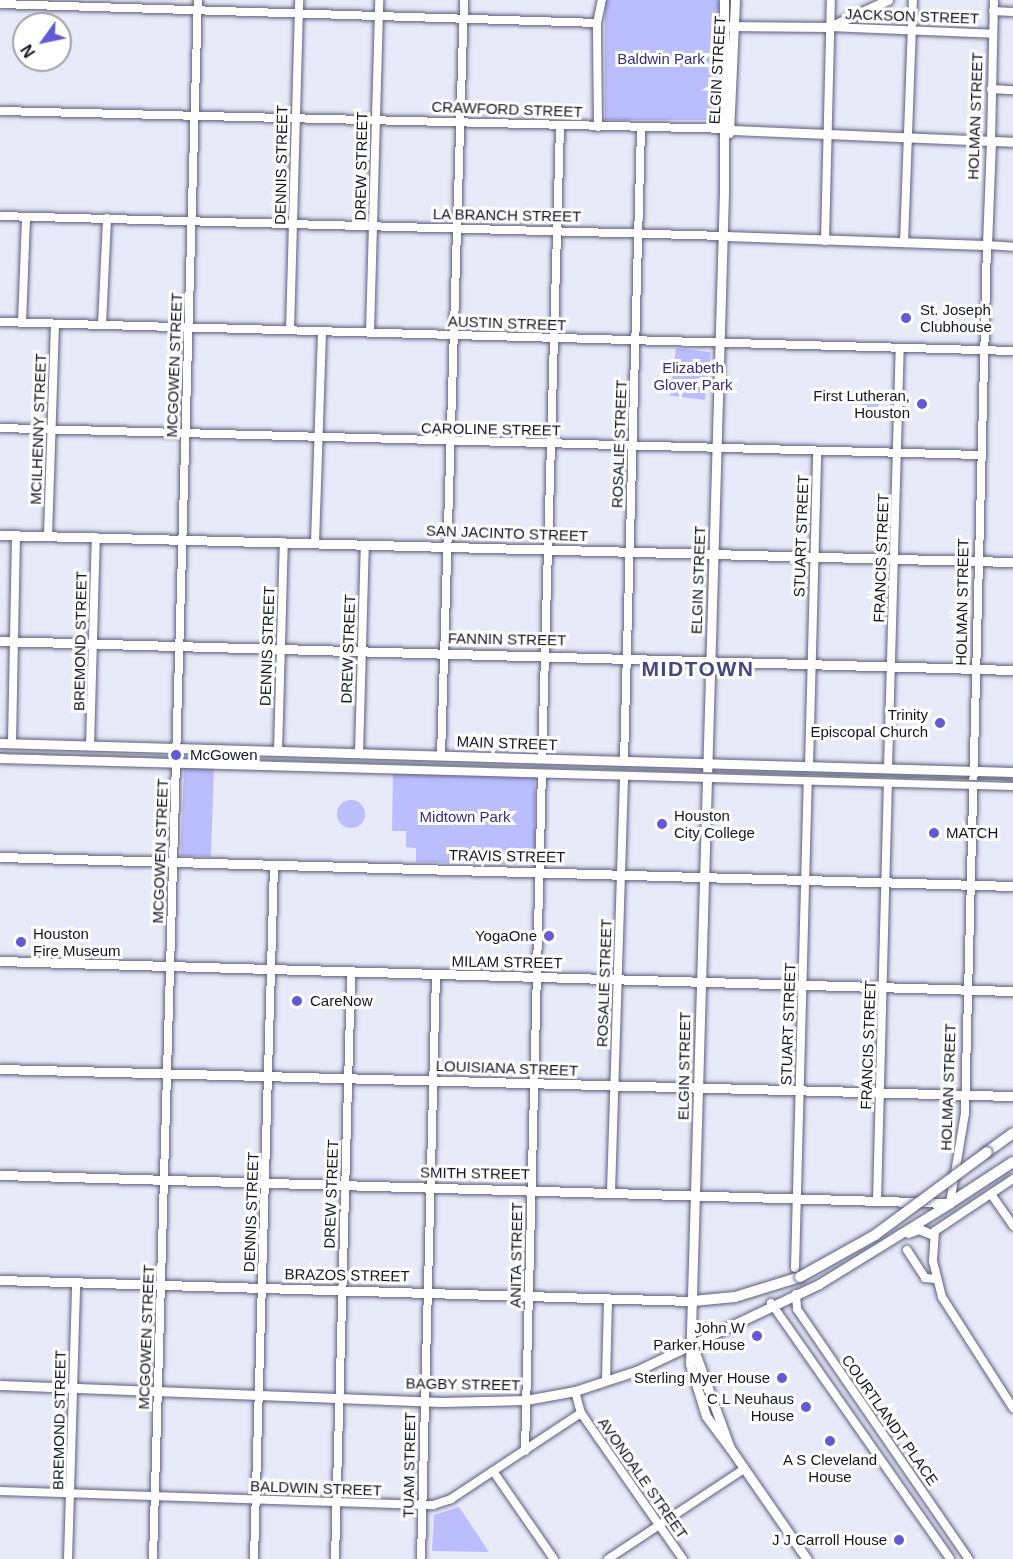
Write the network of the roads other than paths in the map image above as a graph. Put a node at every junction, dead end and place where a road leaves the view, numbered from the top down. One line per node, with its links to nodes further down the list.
1 (198, 0): 15 (street, MCGOWEN STREET)
2 (299, 0): 18 (street, DENNIS STREET)
3 (379, 0): 19 (street, DREW STREET)
4 (464, 0): 20 (street)
5 (602, 0): 21 (street)
6 (724, 0): 22 (main road, ELGIN STREET)
7 (735, 0): 23 (main road, ELGIN STREET)
8 (831, 0): 24 (street)
9 (913, 0): 25 (street)
10 (994, 0): 16 (street, HOLMAN STREET)
11 (886, 1): 24 (main road)
12 (32, 2): 13 (street); 14 (street)
13 (112, 3): 15 (street)
14 (0, 4)
15 (197, 10): 18 (street); 30 (street, MCGOWEN STREET)
16 (993, 11): 17 (street); 26 (street, HOLMAN STREET)
17 (1013, 12)
18 (298, 13): 19 (street); 31 (street, DENNIS STREET)
19 (379, 15): 20 (street); 32 (street, DREW STREET)
20 (464, 19): 21 (street); 33 (street)
21 (597, 23): 35 (street)
22 (723, 26): 23 (main road, JACKSON STREET); 37 (main road, ELGIN STREET)
23 (735, 26): 24 (main road, JACKSON STREET); 38 (main road, ELGIN STREET)
24 (829, 27): 25 (street, JACKSON STREET); 39 (street)
25 (912, 31): 26 (street, JACKSON STREET); 40 (street)
26 (993, 34): 27 (street, HOLMAN STREET)
27 (991, 89): 28 (street); 42 (street, HOLMAN STREET)
28 (1013, 90)
29 (0, 111): 30 (street, CRAWFORD STREET)
30 (194, 114): 31 (street, CRAWFORD STREET); 47 (street, MCGOWEN STREET)
31 (296, 118): 32 (street, CRAWFORD STREET); 48 (street, DENNIS STREET)
32 (376, 121): 33 (street, CRAWFORD STREET); 49 (street, DREW STREET)
33 (460, 122): 34 (street, CRAWFORD STREET); 50 (street)
34 (560, 127): 35 (street, CRAWFORD STREET); 51 (street)
35 (598, 127): 36 (street, CRAWFORD STREET)
36 (641, 129): 37 (street, CRAWFORD STREET); 52 (street, ROSALIE STREET)
37 (720, 129): 38 (street, CRAWFORD STREET); 41 (main road, ELGIN STREET)
38 (731, 129): 39 (main road, CRAWFORD STREET); 41 (main road, ELGIN STREET)
39 (827, 134): 40 (main road, CRAWFORD STREET); 54 (street)
40 (907, 137): 42 (main road, CRAWFORD STREET); 55 (street)
41 (725, 140): 53 (main road, ELGIN STREET)
42 (991, 142): 43 (main road, CRAWFORD STREET); 56 (main road, HOLMAN STREET)
43 (1013, 142)
44 (0, 216): 45 (street, LA BRANCH STREET)
45 (26, 217): 46 (street, LA BRANCH STREET); 59 (street)
46 (106, 218): 47 (street, LA BRANCH STREET); 61 (street)
47 (191, 222): 48 (street, LA BRANCH STREET); 62 (street, MCGOWEN STREET)
48 (294, 225): 49 (street, LA BRANCH STREET); 63 (street, DENNIS STREET)
49 (374, 226): 50 (street, LA BRANCH STREET); 65 (street, DREW STREET)
50 (457, 229): 51 (street, LA BRANCH STREET); 66 (street)
51 (558, 231): 52 (street, LA BRANCH STREET); 67 (street)
52 (638, 234): 53 (street, LA BRANCH STREET); 68 (street, ROSALIE STREET)
53 (723, 236): 54 (main road, LA BRANCH STREET); 69 (main road, ELGIN STREET)
54 (825, 241): 55 (main road, LA BRANCH STREET)
55 (904, 243): 56 (main road, LA BRANCH STREET)
56 (987, 245): 57 (street, LA BRANCH STREET); 71 (street, HOLMAN STREET)
57 (1013, 247)
58 (0, 322): 59 (street, AUSTIN STREET)
59 (22, 322): 60 (street, AUSTIN STREET)
60 (55, 324): 61 (street, AUSTIN STREET); 74 (street, MCILHENNY STREET)
61 (102, 325): 62 (street, AUSTIN STREET)
62 (188, 327): 63 (street, AUSTIN STREET); 75 (street, MCGOWEN STREET)
63 (290, 330): 64 (street, AUSTIN STREET)
64 (322, 331): 65 (street, AUSTIN STREET); 76 (street)
65 (370, 332): 66 (street, AUSTIN STREET)
66 (454, 335): 67 (street, AUSTIN STREET); 77 (street)
67 (554, 338): 68 (street, AUSTIN STREET); 78 (street)
68 (636, 340): 69 (street, AUSTIN STREET); 79 (street, ROSALIE STREET)
69 (719, 345): 70 (street, AUSTIN STREET); 80 (main road, ELGIN STREET)
70 (900, 348): 71 (street, AUSTIN STREET); 82 (street, FRANCIS STREET)
71 (983, 350): 72 (street, AUSTIN STREET); 83 (street, HOLMAN STREET)
72 (1013, 351)
73 (0, 428): 74 (street, CAROLINE STREET)
74 (52, 429): 75 (street, CAROLINE STREET); 86 (street, MCILHENNY STREET)
75 (186, 433): 76 (street, CAROLINE STREET); 88 (street, MCGOWEN STREET)
76 (319, 437): 77 (street, CAROLINE STREET); 90 (street)
77 (451, 442): 78 (street, CAROLINE STREET); 92 (street)
78 (552, 444): 79 (street, CAROLINE STREET); 93 (street)
79 (632, 446): 80 (street, CAROLINE STREET); 94 (street, ROSALIE STREET)
80 (717, 449): 81 (street, CAROLINE STREET); 95 (main road, ELGIN STREET)
81 (817, 452): 82 (street, CAROLINE STREET); 96 (street, STUART STREET)
82 (897, 453): 83 (street, CAROLINE STREET); 97 (street, FRANCIS STREET)
83 (980, 455): 98 (street, HOLMAN STREET)
84 (0, 535): 85 (main road, SAN JACINTO STREET)
85 (16, 535): 86 (main road, SAN JACINTO STREET); 101 (street)
86 (48, 535): 87 (main road, SAN JACINTO STREET)
87 (96, 537): 88 (main road, SAN JACINTO STREET); 102 (street, BREMOND STREET)
88 (183, 539): 89 (main road, SAN JACINTO STREET); 103 (street, MCGOWEN STREET)
89 (284, 542): 90 (main road, SAN JACINTO STREET); 104 (street, DENNIS STREET)
90 (315, 543): 91 (main road, SAN JACINTO STREET)
91 (364, 544): 92 (main road, SAN JACINTO STREET); 105 (street, DREW STREET)
92 (448, 546): 93 (main road, SAN JACINTO STREET); 106 (street)
93 (549, 548): 94 (main road, SAN JACINTO STREET); 107 (street)
94 (629, 552): 95 (main road, SAN JACINTO STREET); 108 (street, ROSALIE STREET)
95 (714, 555): 96 (main road, SAN JACINTO STREET); 109 (main road, ELGIN STREET)
96 (814, 556): 97 (main road, SAN JACINTO STREET); 110 (street, STUART STREET)
97 (894, 558): 98 (main road, SAN JACINTO STREET); 111 (street, FRANCIS STREET)
98 (978, 561): 99 (main road, SAN JACINTO STREET); 112 (street, HOLMAN STREET)
99 (1013, 562)
100 (0, 641): 101 (main road, FANNIN STREET)
101 (13, 641): 102 (main road, FANNIN STREET); 115 (street)
102 (94, 645): 103 (main road, FANNIN STREET); 116 (street, BREMOND STREET)
103 (179, 646): 104 (main road, FANNIN STREET); 117 (street, MCGOWEN STREET)
104 (281, 647): 105 (main road, FANNIN STREET); 118 (street, DENNIS STREET)
105 (361, 650): 106 (main road, FANNIN STREET); 119 (street, DREW STREET)
106 (444, 653): 107 (main road, FANNIN STREET); 120 (street)
107 (546, 655): 108 (main road, FANNIN STREET); 122 (street)
108 (628, 658): 109 (main road, FANNIN STREET); 123 (street, ROSALIE STREET)
109 (710, 660): 110 (main road, FANNIN STREET); 125 (main road, ELGIN STREET)
110 (811, 662): 111 (main road, FANNIN STREET); 126 (street, STUART STREET)
111 (891, 665): 112 (main road, FANNIN STREET); 127 (street, FRANCIS STREET)
112 (975, 668): 113 (main road, FANNIN STREET); 128 (street, HOLMAN STREET)
113 (1013, 670)
114 (0, 743): 115 (main road, MAIN STREET)
115 (12, 743): 116 (main road, MAIN STREET)
116 (90, 746): 117 (main road, MAIN STREET)
117 (177, 749): 118 (main road, MAIN STREET); 124 (street, MCGOWEN STREET)
118 (278, 751): 119 (main road, MAIN STREET)
119 (359, 754): 120 (main road, MAIN STREET)
120 (441, 756): 122 (main road, MAIN STREET)
121 (0, 758): 124 (main road, MAIN STREET)
122 (542, 759): 123 (main road, MAIN STREET)
123 (624, 761): 125 (main road, MAIN STREET)
124 (176, 762): 129 (main road, MAIN STREET); 138 (street, MCGOWEN STREET)
125 (706, 763): 126 (main road, MAIN STREET); 132 (main road, ELGIN STREET)
126 (809, 766): 127 (main road, MAIN STREET)
127 (888, 768): 128 (main road, MAIN STREET)
128 (974, 771): 130 (main road, MAIN STREET); 135 (street, HOLMAN STREET)
129 (542, 772): 131 (main road, MAIN STREET); 140 (street, ANITA STREET)
130 (1013, 772)
131 (624, 774): 132 (main road, MAIN STREET); 141 (street, ROSALIE STREET)
132 (706, 777): 133 (main road, MAIN STREET); 142 (main road, ELGIN STREET)
133 (808, 780): 134 (main road, MAIN STREET); 143 (street, STUART STREET)
134 (888, 782): 135 (main road, MAIN STREET); 144 (street, FRANCIS STREET)
135 (973, 785): 136 (main road, MAIN STREET); 145 (street, HOLMAN STREET)
136 (1013, 785)
137 (0, 857): 138 (main road, TRAVIS STREET)
138 (173, 862): 139 (main road, TRAVIS STREET); 148 (street, MCGOWEN STREET)
139 (274, 865): 140 (main road, TRAVIS STREET); 149 (street, DENNIS STREET)
140 (539, 872): 141 (main road, TRAVIS STREET); 152 (street, ANITA STREET)
141 (621, 874): 142 (main road, TRAVIS STREET); 153 (street, ROSALIE STREET)
142 (704, 877): 143 (main road, TRAVIS STREET); 154 (main road, ELGIN STREET)
143 (806, 879): 144 (main road, TRAVIS STREET); 155 (street, STUART STREET)
144 (886, 881): 145 (main road, TRAVIS STREET); 156 (street, FRANCIS STREET)
145 (970, 885): 146 (main road, TRAVIS STREET); 157 (street, HOLMAN STREET)
146 (1013, 886)
147 (0, 961): 148 (main road, MILAM STREET)
148 (170, 967): 149 (main road, MILAM STREET); 160 (street, MCGOWEN STREET)
149 (271, 972): 150 (main road, MILAM STREET); 161 (street, DENNIS STREET)
150 (351, 974): 151 (main road, MILAM STREET); 162 (street, DREW STREET)
151 (436, 976): 152 (main road, MILAM STREET); 163 (street, TUAM STREET)
152 (536, 978): 153 (main road, MILAM STREET); 164 (street, ANITA STREET)
153 (618, 980): 154 (main road, MILAM STREET); 165 (street, ROSALIE STREET)
154 (701, 983): 155 (main road, MILAM STREET); 166 (main road, ELGIN STREET)
155 (802, 986): 156 (main road, MILAM STREET); 167 (street, STUART STREET)
156 (883, 988): 157 (main road, MILAM STREET); 168 (street, FRANCIS STREET)
157 (967, 989): 158 (main road, MILAM STREET); 170 (street, HOLMAN STREET)
158 (1013, 991)
159 (0, 1069): 160 (main road, LOUISIANA STREET)
160 (167, 1074): 161 (main road, LOUISIANA STREET); 174 (street, MCGOWEN STREET)
161 (268, 1076): 162 (main road, LOUISIANA STREET); 176 (street, DENNIS STREET)
162 (348, 1079): 163 (main road, LOUISIANA STREET); 177 (street, DREW STREET)
163 (433, 1081): 164 (main road, LOUISIANA STREET); 178 (street, TUAM STREET)
164 (533, 1084): 165 (main road, LOUISIANA STREET); 179 (street, ANITA STREET)
165 (614, 1086): 166 (main road, LOUISIANA STREET); 180 (street, ROSALIE STREET)
166 (698, 1089): 167 (main road, LOUISIANA STREET); 181 (main road, ELGIN STREET)
167 (800, 1091): 168 (main road, LOUISIANA STREET); 183 (street, STUART STREET)
168 (880, 1094): 170 (main road, LOUISIANA STREET); 184 (street, FRANCIS STREET)
169 (1013, 1096): 170 (main road, LOUISIANA STREET)
170 (964, 1097): 185 (street, HOLMAN STREET)
171 (1013, 1133): 190 (highway, bridge)
172 (1013, 1162): 185 (highway)
173 (0, 1175): 174 (main road, SMITH STREET)
174 (164, 1179): 176 (main road, SMITH STREET); 194 (street, MCGOWEN STREET)
175 (1013, 1179): 182 (street)
176 (265, 1182): 177 (main road, SMITH STREET); 195 (street, DENNIS STREET)
177 (345, 1184): 178 (main road, SMITH STREET); 196 (street, DREW STREET)
178 (430, 1187): 179 (main road, SMITH STREET); 197 (street, TUAM STREET)
179 (531, 1189): 180 (main road, SMITH STREET); 199 (street, ANITA STREET)
180 (611, 1192): 181 (main road, SMITH STREET)
181 (696, 1193): 183 (main road, SMITH STREET); 201 (main road, ELGIN STREET)
182 (992, 1194): 186 (street); 187 (street)
183 (797, 1195): 184 (main road, SMITH STREET); 190 (street, STUART STREET)
184 (878, 1200): 185 (main road, SMITH STREET)
185 (950, 1203): 188 (main road, BAGBY STREET)
186 (1013, 1226)
187 (933, 1235): 188 (main road); 191 (street)
188 (899, 1236): 198 (main road, BAGBY STREET)
189 (907, 1250): 191 (street)
190 (797, 1273): 201 (highway)
191 (936, 1278): 216 (street)
192 (0, 1280): 193 (main road, BRAZOS STREET)
193 (76, 1282): 194 (main road, BRAZOS STREET); 208 (street, BREMOND STREET)
194 (161, 1286): 195 (main road, BRAZOS STREET); 209 (street, MCGOWEN STREET)
195 (262, 1288): 196 (main road, BRAZOS STREET); 211 (street, DENNIS STREET)
196 (342, 1290): 197 (main road, BRAZOS STREET); 212 (street, DREW STREET)
197 (428, 1292): 199 (main road, BRAZOS STREET); 214 (street, TUAM STREET)
198 (796, 1294): 202 (main road, BAGBY STREET); 203 (street, COURTLANDT PLACE)
199 (528, 1296): 200 (main road, BRAZOS STREET); 215 (street, ANITA STREET)
200 (608, 1298): 201 (main road, BRAZOS STREET); 206 (street)
201 (693, 1301): 205 (main road, ELGIN STREET)
202 (771, 1303): 204 (street, COURTLANDT PLACE); 205 (main road, BAGBY STREET)
203 (808, 1325): 204 (street); 213 (street, COURTLANDT PLACE)
204 (795, 1334): 217 (street, COURTLANDT PLACE)
205 (692, 1344): 206 (main road, BAGBY STREET); 220 (main road, ELGIN STREET)
206 (606, 1382): 210 (main road, BAGBY STREET)
207 (0, 1385): 208 (main road, BAGBY STREET)
208 (73, 1388): 209 (main road, BAGBY STREET); 225 (street, BREMOND STREET)
209 (158, 1390): 211 (main road, BAGBY STREET); 226 (street, MCGOWEN STREET)
210 (575, 1391): 215 (main road, BAGBY STREET); 218 (street)
211 (260, 1395): 212 (main road, BAGBY STREET); 227 (street, DENNIS STREET)
212 (339, 1396): 214 (main road, BAGBY STREET); 228 (street, DREW STREET)
213 (858, 1398): 217 (street); 222 (street, COURTLANDT PLACE)
214 (424, 1399): 215 (main road, BAGBY STREET); 229 (street, TUAM STREET)
215 (526, 1400): 219 (street, ANITA STREET)
216 (1011, 1402)
217 (845, 1407): 223 (street, COURTLANDT PLACE)
218 (581, 1413): 219 (street, BALDWIN STREET); 230 (street, AVONDALE STREET)
219 (525, 1451): 221 (street, BALDWIN STREET)
220 (744, 1469): 230 (street); 240 (main road, ELGIN STREET)
221 (493, 1471): 229 (street, BALDWIN STREET); 237 (street)
222 (913, 1477): 223 (street); 231 (street, COURTLANDT PLACE)
223 (900, 1486): 241 (street, COURTLANDT PLACE)
224 (0, 1491): 225 (street, BALDWIN STREET)
225 (71, 1495): 226 (street, BALDWIN STREET); 232 (street, BREMOND STREET)
226 (156, 1497): 227 (street, BALDWIN STREET); 233 (street, MCGOWEN STREET)
227 (257, 1500): 228 (street, BALDWIN STREET); 234 (street, DENNIS STREET)
228 (337, 1502): 229 (street, BALDWIN STREET); 235 (street, DREW STREET)
229 (423, 1505): 236 (street, TUAM STREET)
230 (658, 1525): 238 (street); 239 (street, AVONDALE STREET)
231 (968, 1556): 242 (street)
232 (68, 1559)
233 (153, 1559)
234 (254, 1559)
235 (335, 1559)
236 (421, 1559)
237 (554, 1559)
238 (608, 1559)
239 (683, 1559)
240 (807, 1559)
241 (950, 1559)
242 (958, 1559)

